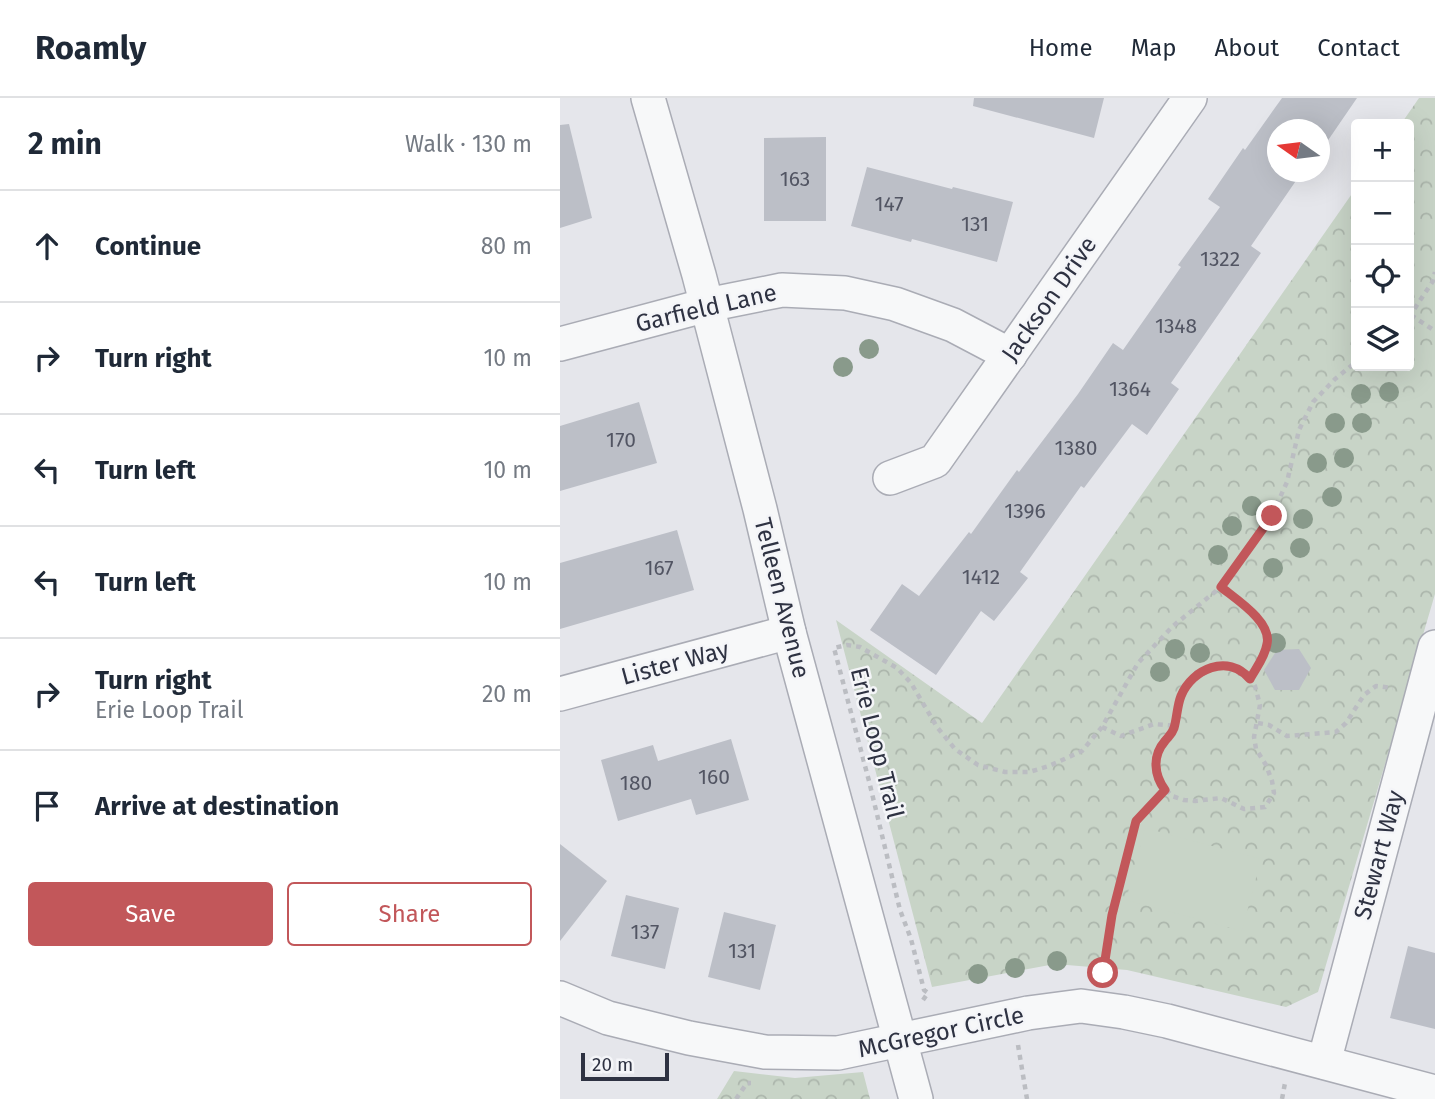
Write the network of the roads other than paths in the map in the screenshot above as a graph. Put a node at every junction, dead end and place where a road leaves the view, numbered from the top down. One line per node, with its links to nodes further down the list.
1 (648, 98): 3 (street, Telleen Avenue)
2 (1190, 98): 5 (street, Jackson Drive)
3 (706, 305): 4 (street, Garfield Lane); 5 (street, Garfield Lane); 7 (street, Telleen Avenue)
4 (560, 344)
5 (1010, 355): 6 (street, Jackson Drive)
6 (890, 478)
7 (789, 632): 9 (street, Lister Way); 12 (street, Telleen Avenue)
8 (1435, 647): 10 (street, Stewart Way)
9 (560, 694)
10 (1425, 727): 13 (street, Stewart Way)
11 (560, 998): 12 (street, McGregor Circle)
12 (900, 1041): 13 (street, McGregor Circle); 15 (street, Telleen Avenue)
13 (1324, 1062): 14 (street, McGregor Circle)
14 (1435, 1092)
15 (916, 1099)

